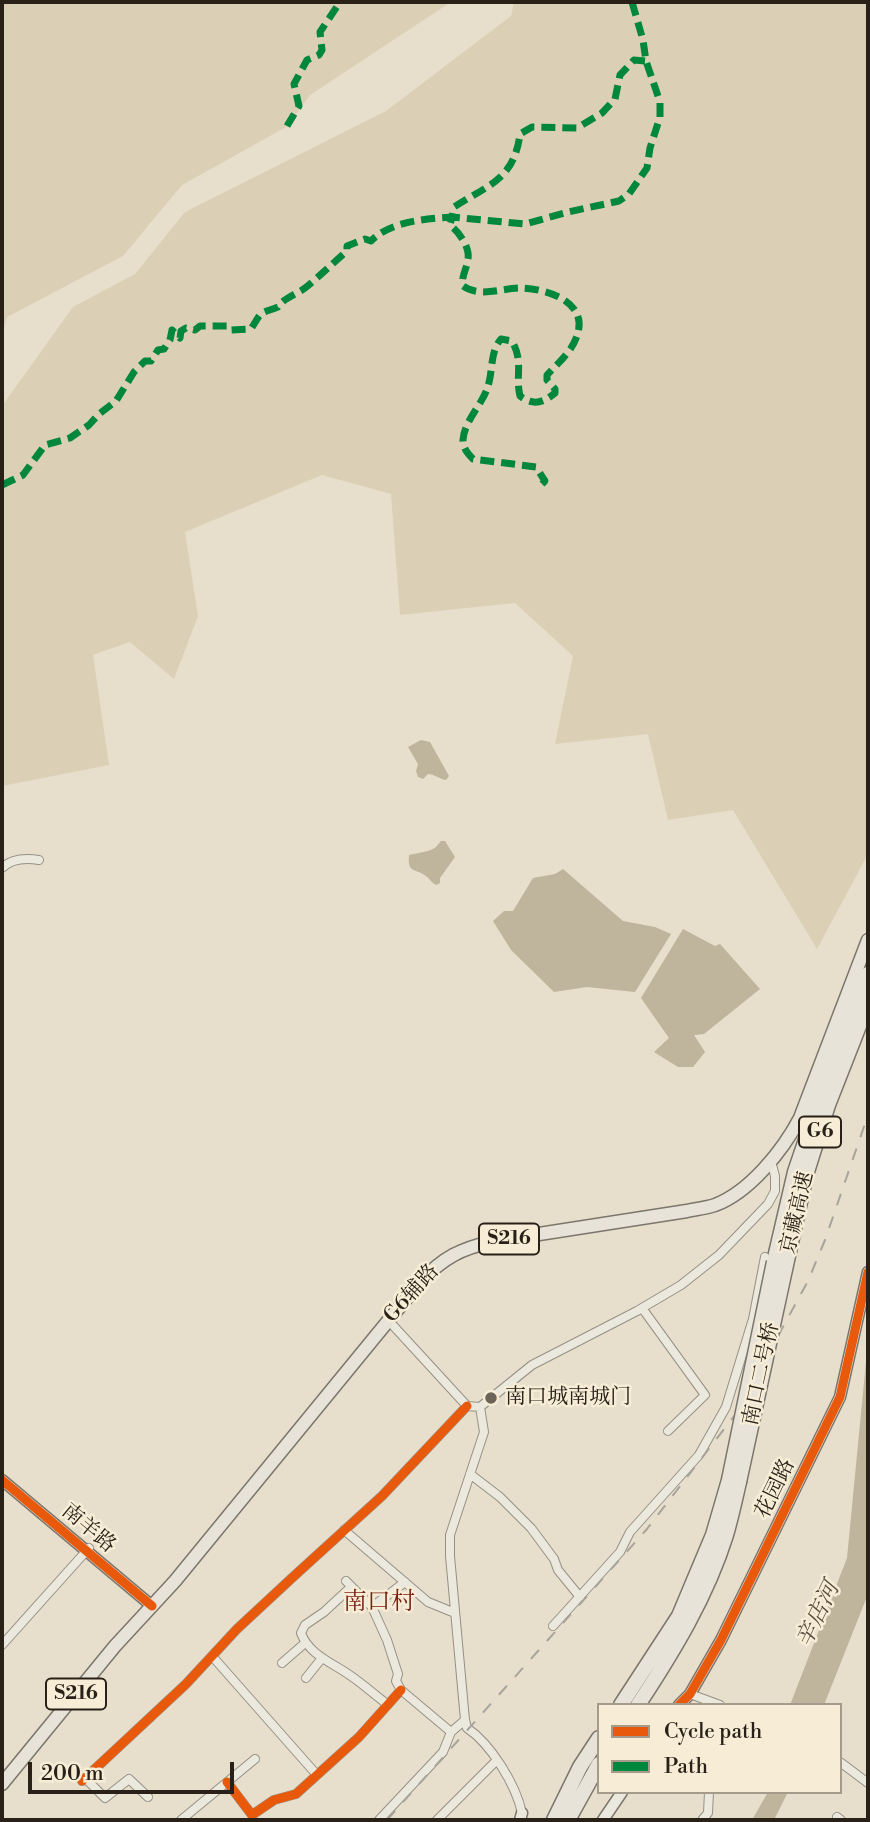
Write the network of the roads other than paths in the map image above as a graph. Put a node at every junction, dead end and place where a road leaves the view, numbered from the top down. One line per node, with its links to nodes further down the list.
1 (39, 860): 2 (street)
2 (2, 868)
3 (868, 940): 6 (main road, G6辅路 / S216)
4 (868, 974): 7 (highway)
5 (868, 1003): 7 (highway, 京藏高速 / G6)
6 (771, 1161): 9 (street); 10 (main road, G6辅路 / S216)
7 (775, 1262): 16 (highway, 南口二号桥 / G6, bridge); 20 (street)
8 (868, 1272): 32 (street, 花园路)
9 (642, 1308): 12 (street); 13 (street)
10 (388, 1320): 11 (street); 21 (main road, G6辅路 / S216)
11 (467, 1406): 12 (street); 17 (street)
12 (480, 1407): 14 (street)
13 (668, 1431)
14 (470, 1474): 20 (street); 23 (street)
15 (2, 1480): 18 (street, 南羊路)
16 (734, 1481): 33 (highway, G6); 34 (highway, G6)
17 (344, 1530): 19 (street); 27 (street)
18 (88, 1549): 21 (street, 南羊路); 26 (street)
19 (405, 1581): 22 (street); 23 (street)
20 (580, 1597): 24 (street)
21 (152, 1606): 49 (main road, G6辅路 / S216)
22 (372, 1607): 25 (street); 31 (street)
23 (455, 1613): 38 (street)
24 (553, 1626)
25 (305, 1643): 28 (street); 29 (street)
26 (2, 1645)
27 (212, 1656): 46 (street); 52 (street)
28 (322, 1658): 30 (street); 37 (street)
29 (282, 1663)
30 (306, 1678)
31 (401, 1690): 37 (street); 39 (street)
32 (690, 1694): 35 (street, 花园路); 36 (street)
33 (622, 1703)
34 (639, 1703)
35 (680, 1703)
36 (715, 1703)
37 (387, 1704): 46 (street)
38 (465, 1720): 39 (street); 42 (street)
39 (451, 1732): 55 (street)
40 (597, 1741): 44 (highway)
41 (255, 1759): 47 (street)
42 (497, 1760): 53 (street); 56 (street)
43 (842, 1764): 48 (street)
44 (580, 1767): 57 (highway); 58 (highway)
45 (597, 1768): 59 (highway)
46 (317, 1775): 47 (street)
47 (227, 1782): 54 (street)
48 (868, 1783)
49 (2, 1784)
50 (621, 1794): 60 (street)
51 (709, 1794): 61 (street)
52 (148, 1797)
53 (522, 1818)
54 (181, 1820)
55 (379, 1820)
56 (437, 1820)
57 (544, 1820)
58 (554, 1820)
59 (568, 1820)
60 (603, 1820)
61 (702, 1820)

